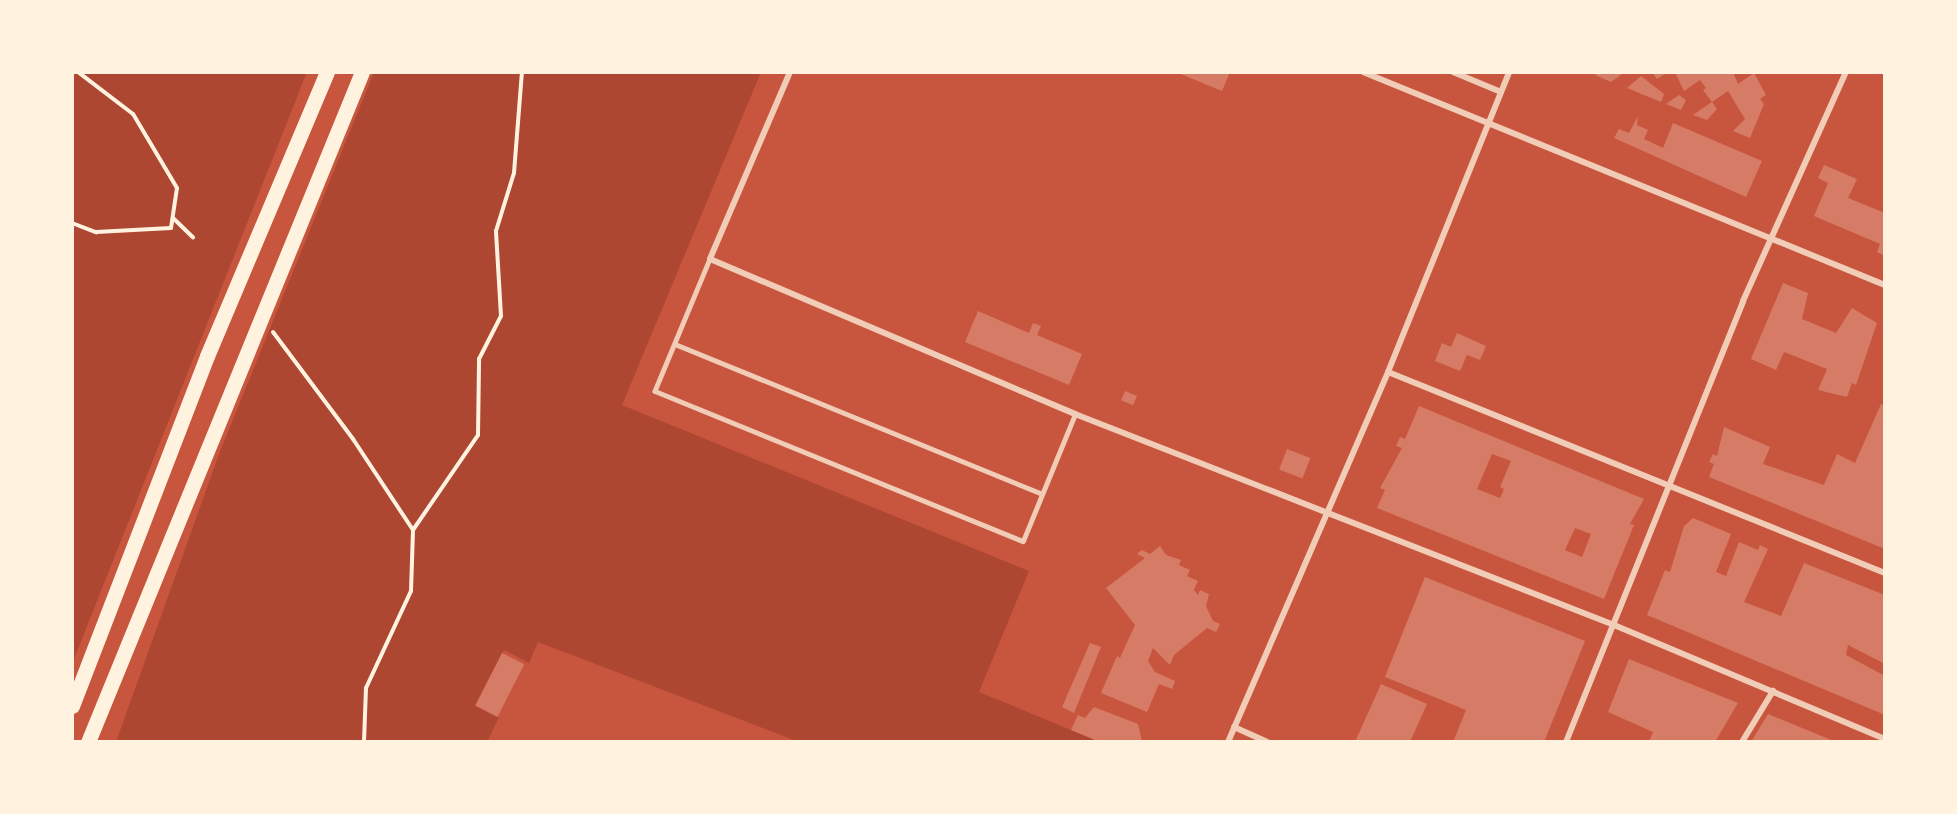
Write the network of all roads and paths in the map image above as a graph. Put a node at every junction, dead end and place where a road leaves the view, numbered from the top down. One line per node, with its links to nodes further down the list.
1 (78, 72): 12 (path)
2 (327, 72): 29 (highway)
3 (362, 72): 32 (highway)
4 (522, 72): 25 (path)
5 (790, 72): 16 (street)
6 (1362, 72): 11 (street)
7 (1453, 72): 10 (street)
8 (1509, 72): 10 (street)
9 (1846, 72): 15 (street)
10 (1501, 92): 11 (street)
11 (1488, 123): 15 (street); 20 (street)
12 (172, 217): 13 (path); 14 (path)
13 (72, 223)
14 (193, 237)
15 (1770, 239): 17 (street); 22 (street)
16 (710, 259): 19 (lane); 21 (street)
17 (1885, 285)
18 (273, 332): 25 (path)
19 (675, 344): 23 (lane); 23 (lane)
20 (1388, 372): 22 (street); 24 (street)
21 (1075, 414): 23 (lane); 24 (street)
22 (1672, 486): 26 (street); 27 (street)
23 (1042, 494)
24 (1325, 514): 27 (street); 30 (street)
25 (413, 530): 33 (path)
26 (1885, 573)
27 (1614, 625): 28 (street); 36 (street)
28 (1773, 691): 31 (street); 37 (street)
29 (72, 706)
30 (1234, 727): 34 (street); 35 (street)
31 (1885, 739)
32 (88, 742)
33 (363, 742)
34 (1228, 742)
35 (1267, 742)
36 (1566, 742)
37 (1742, 742)

